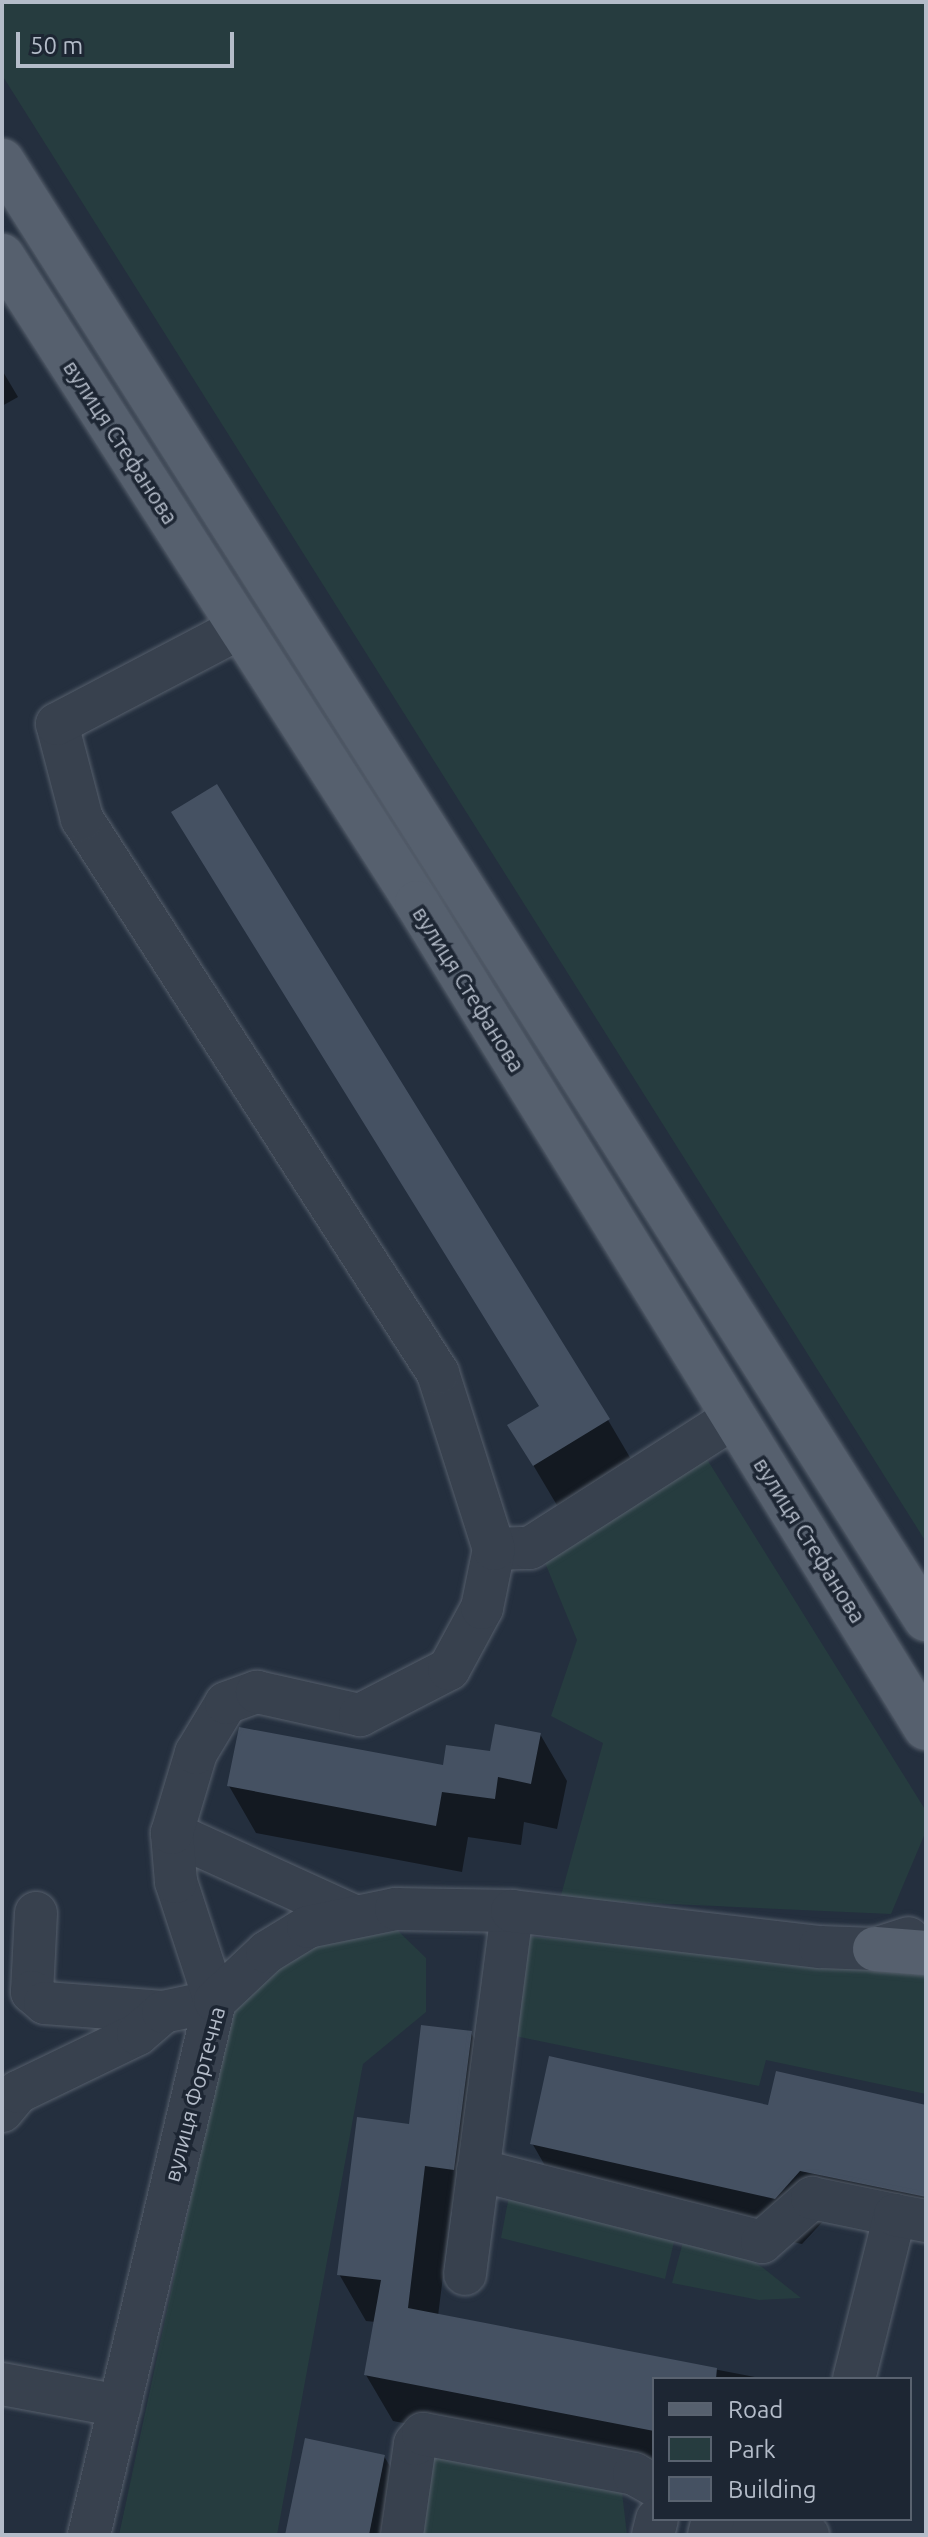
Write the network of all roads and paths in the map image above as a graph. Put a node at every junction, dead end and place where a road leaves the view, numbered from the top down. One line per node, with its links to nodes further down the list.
1 (2, 161): 6 (main road)
2 (2, 256): 3 (main road, вулиця Стефанова)
3 (240, 628): 4 (main road, вулиця Стефанова); 5 (street)
4 (735, 1417): 5 (street); 7 (main road, вулиця Стефанова)
5 (494, 1549): 8 (street)
6 (926, 1619)
7 (926, 1728)
8 (172, 1833): 11 (street); 13 (street)
9 (512, 1911): 11 (street, вулиця Фортечна); 12 (street, вулиця Фортечна); 16 (street)
10 (36, 1913): 14 (street)
11 (350, 1914): 13 (street, вулиця Фортечна)
12 (912, 1938)
13 (215, 2001): 14 (street); 21 (street, вулиця Фортечна)
14 (163, 2012): 15 (street)
15 (2, 2111)
16 (478, 2170): 17 (street); 18 (street)
17 (910, 2218): 19 (street)
18 (465, 2274)
19 (855, 2377)
20 (2, 2384): 21 (street)
21 (120, 2406): 24 (street, вулиця Фортечна)
22 (652, 2484): 25 (street)
23 (752, 2521): 26 (street)
24 (89, 2535)
25 (402, 2535)
26 (808, 2535)

